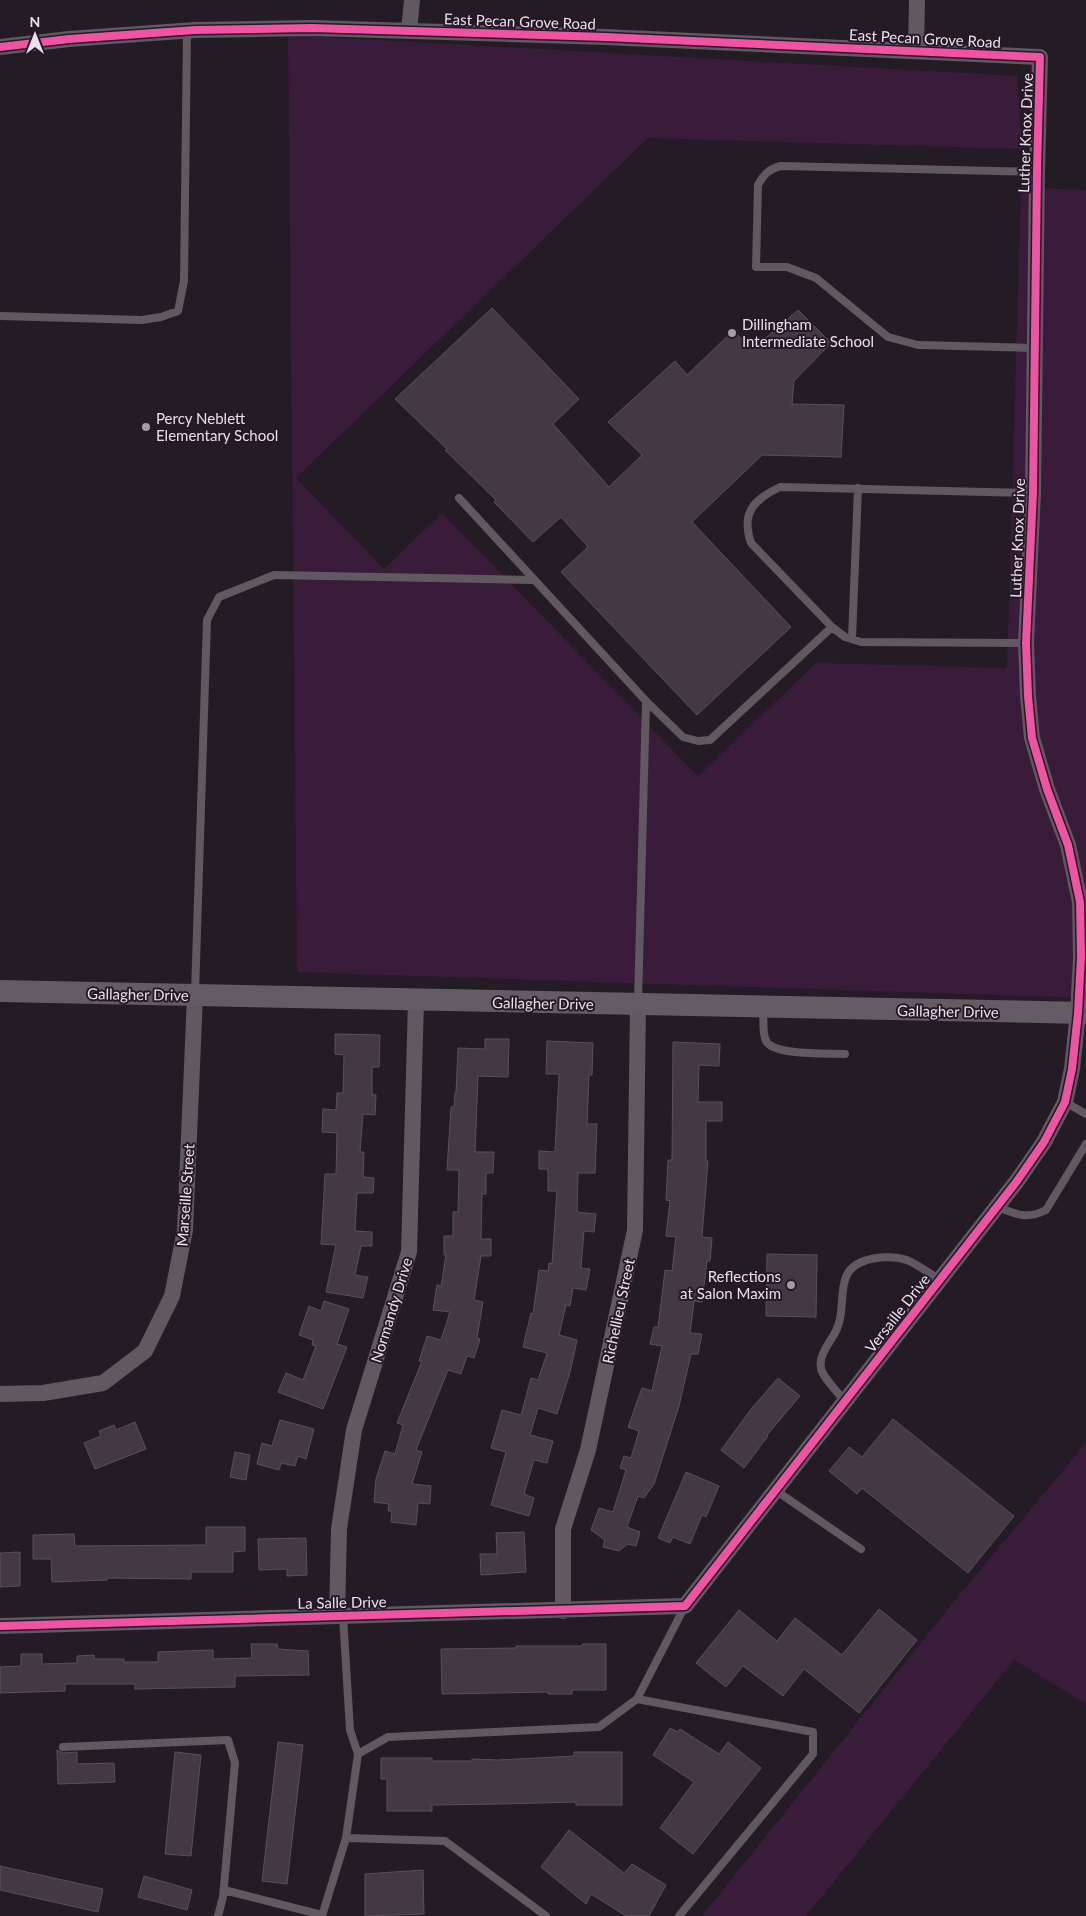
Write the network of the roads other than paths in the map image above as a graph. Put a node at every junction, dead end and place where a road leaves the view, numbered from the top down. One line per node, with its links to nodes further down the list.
1 (412, 0): 4 (street)
2 (917, 0): 6 (street)
3 (187, 31): 4 (street, East Pecan Grove Road); 5 (street, East Pecan Grove Road); 9 (lane)
4 (409, 31): 6 (street, East Pecan Grove Road)
5 (0, 47)
6 (916, 52): 7 (street, East Pecan Grove Road)
7 (1040, 57): 8 (street, Luther Knox Drive)
8 (1037, 172): 10 (street, Luther Knox Drive); 10 (lane)
9 (0, 316)
10 (1034, 348): 12 (street, Luther Knox Drive)
11 (858, 488): 12 (lane); 15 (lane); 16 (lane)
12 (1033, 493): 17 (street, Luther Knox Drive)
13 (459, 498): 14 (lane)
14 (534, 580): 18 (lane); 20 (lane)
15 (832, 627): 16 (lane); 18 (lane)
16 (852, 639): 17 (lane)
17 (1026, 644): 24 (street, Luther Knox Drive)
18 (646, 701): 22 (lane)
19 (0, 991): 20 (street, Gallagher Drive)
20 (195, 996): 21 (street, Gallagher Drive); 31 (street, Marseille Street)
21 (416, 1001): 22 (street, Gallagher Drive); 37 (street, Normandy Drive)
22 (638, 1005): 23 (street, Gallagher Drive); 36 (street, Richellieu Street)
23 (763, 1008): 24 (street, Gallagher Drive); 25 (lane)
24 (1082, 1013): 26 (street, Versaille Drive)
25 (845, 1054)
26 (1065, 1102): 27 (lane); 29 (street, Versaille Drive)
27 (1086, 1114)
28 (1086, 1144): 29 (lane)
29 (997, 1207): 30 (street, Versaille Drive)
30 (940, 1280): 32 (street, Versaille Drive); 32 (lane)
31 (0, 1394)
32 (845, 1402): 33 (street, Versaille Drive)
33 (776, 1490): 34 (lane); 35 (street, Versaille Drive)
34 (862, 1548)
35 (685, 1606): 36 (street, La Salle Drive); 39 (lane)
36 (563, 1611): 37 (street, La Salle Drive)
37 (340, 1616): 38 (street, La Salle Drive); 41 (lane)
38 (0, 1626)
39 (637, 1699): 41 (lane); 47 (lane)
40 (63, 1747): 43 (lane)
41 (358, 1754): 42 (lane)
42 (346, 1838): 44 (lane); 46 (lane)
43 (224, 1890): 44 (lane); 45 (lane)
44 (322, 1915)
45 (218, 1916)
46 (546, 1916)
47 (680, 1916)

